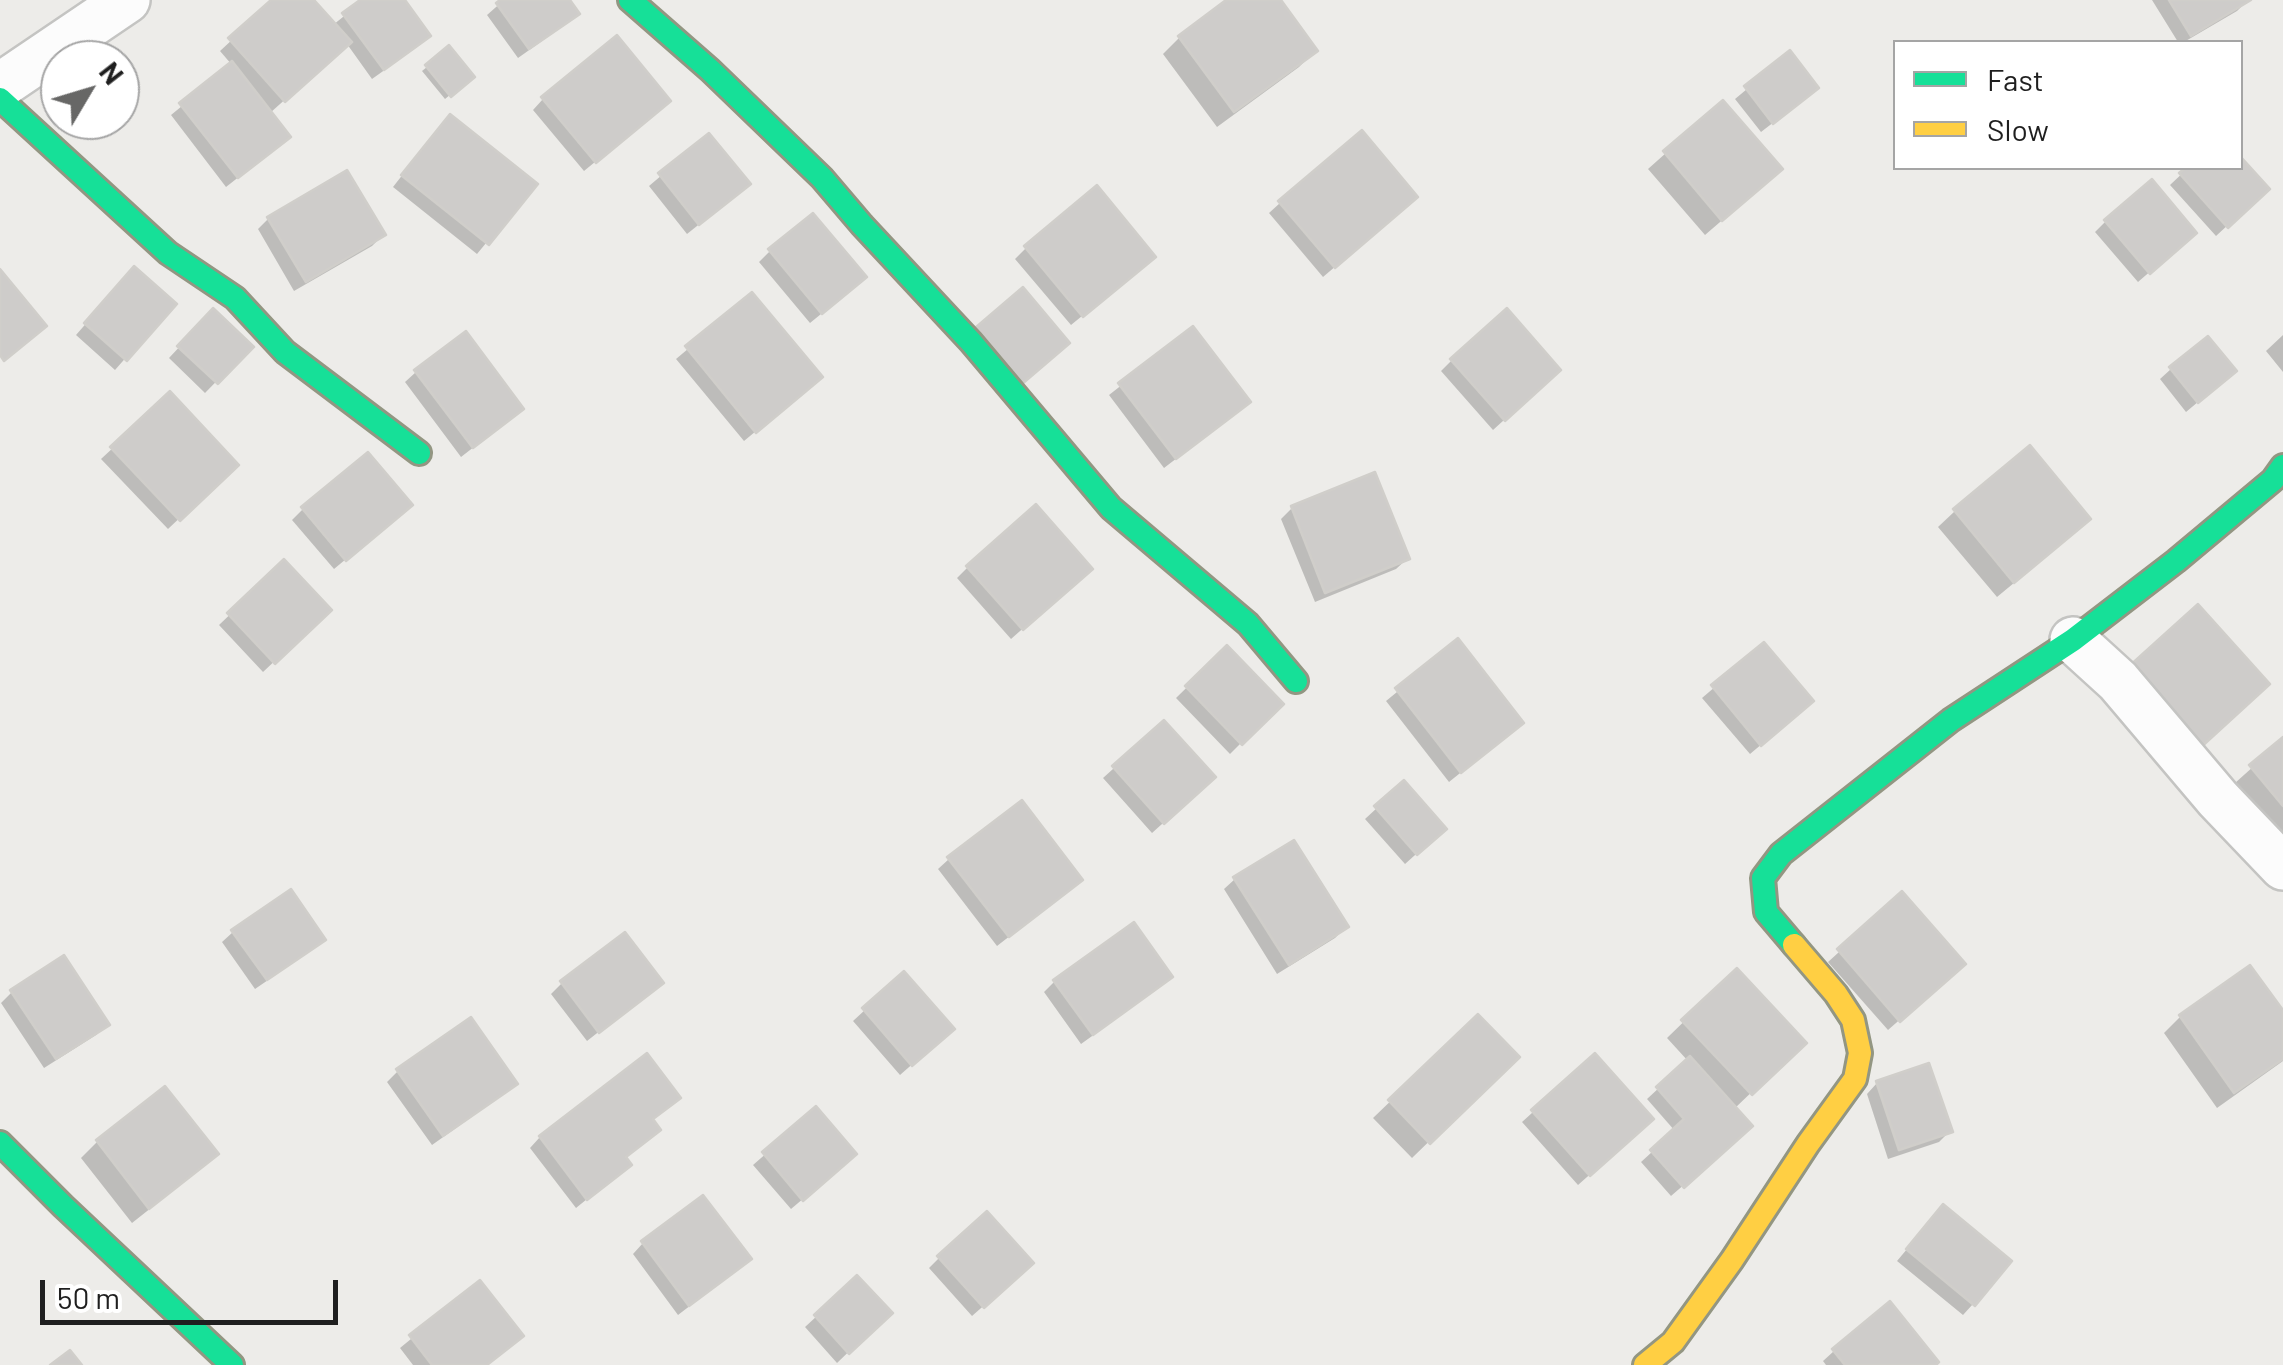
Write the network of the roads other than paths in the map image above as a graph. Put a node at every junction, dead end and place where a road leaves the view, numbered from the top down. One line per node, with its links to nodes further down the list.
1 (126, 0): 3 (street)
2 (630, 0): 8 (street)
3 (0, 86)
4 (0, 99): 5 (street)
5 (419, 453)
6 (2280, 479): 7 (street)
7 (2073, 640): 9 (street); 12 (street)
8 (1296, 681)
9 (2283, 867)
10 (0, 1143): 11 (street)
11 (232, 1365)
12 (1646, 1365)

